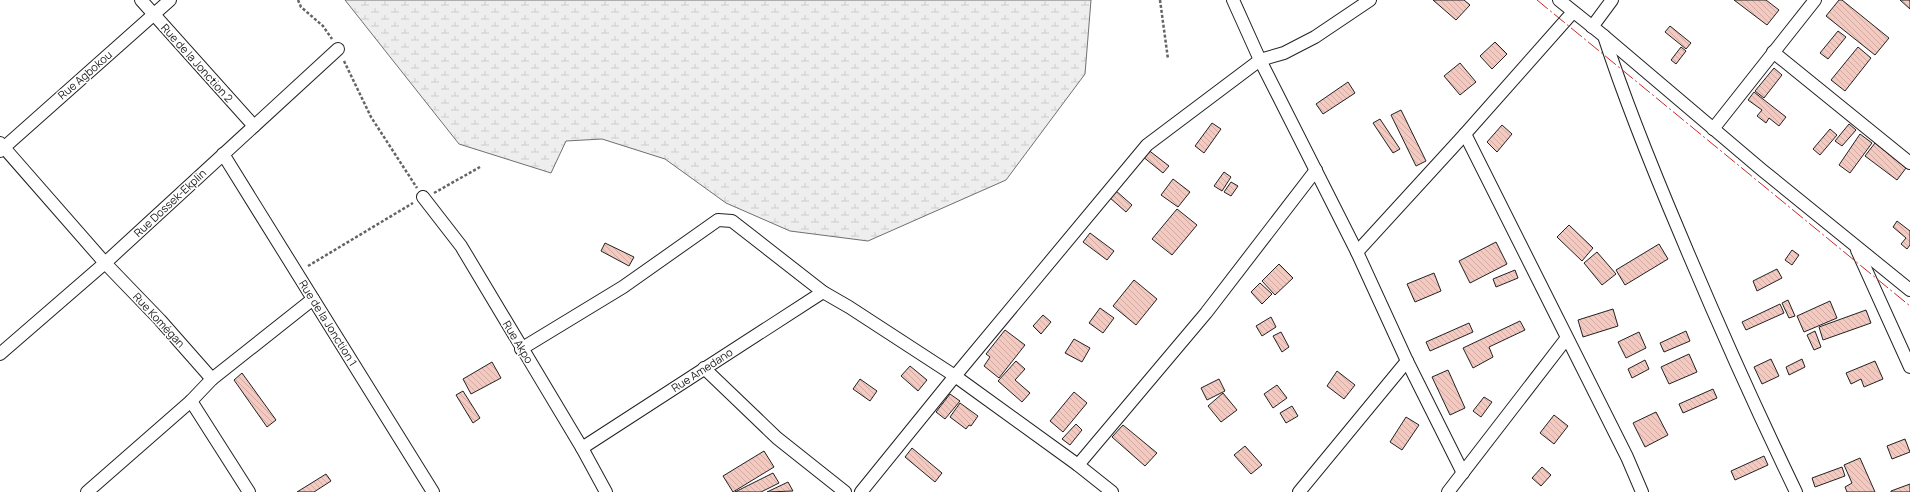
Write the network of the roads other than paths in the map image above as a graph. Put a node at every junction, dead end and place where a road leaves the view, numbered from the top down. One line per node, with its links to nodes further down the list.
1 (140, 0): 9 (street, Rue de la Jonction 2)
2 (170, 0): 9 (street, Rue Agbokou)
3 (1233, 0): 14 (street)
4 (1370, 0): 14 (street)
5 (1559, 0): 8 (street)
6 (1612, 0): 10 (street)
7 (1815, 0): 13 (street)
8 (1573, 12): 10 (street); 17 (street)
9 (154, 15): 15 (street, Rue de la Jonction 2); 18 (street, Rue Agbokou)
10 (1592, 27): 11 (street)
11 (1604, 36): 16 (street); 51 (street)
12 (338, 49): 15 (street, Rue Dossek-Ekplin)
13 (1773, 52): 16 (street); 20 (street)
14 (1260, 60): 21 (street); 35 (street)
15 (254, 126): 19 (street, Rue Dossek-Ekplin)
16 (1713, 129): 23 (street)
17 (1465, 134): 24 (street); 29 (street)
18 (1, 147): 25 (street, Rue Komégan)
19 (223, 154): 25 (street, Rue Dossek-Ekplin); 28 (street, Rue de la Jonction 1)
20 (1910, 163)
21 (1316, 170): 24 (street); 39 (street)
22 (423, 197): 30 (street, Rue Akpo)
23 (1855, 247): 26 (street); 33 (street)
24 (1357, 252): 32 (street)
25 (105, 263): 31 (street, Rue Dossek-Ekplin); 36 (street, Rue Komégan)
26 (1910, 290)
27 (823, 292): 30 (street); 34 (street, Rue Amedano); 35 (street)
28 (313, 298): 36 (street); 43 (street, Rue de la Jonction 1)
29 (1566, 339): 40 (street); 50 (street)
30 (521, 349): 38 (street, Rue Akpo)
31 (0, 354)
32 (1407, 361): 40 (street); 48 (street)
33 (1910, 367)
34 (704, 368): 38 (street, Rue Amedano); 45 (street)
35 (955, 376): 39 (street); 46 (street)
36 (212, 379): 37 (street)
37 (191, 401): 41 (street); 42 (street)
38 (582, 448): 44 (street, Rue Akpo)
39 (1078, 465): 47 (street)
40 (1463, 473): 49 (street)
41 (87, 492)
42 (249, 492)
43 (433, 492)
44 (606, 492)
45 (845, 492)
46 (861, 492)
47 (1112, 492)
48 (1300, 492)
49 (1448, 492)
50 (1642, 492)
51 (1796, 492)

